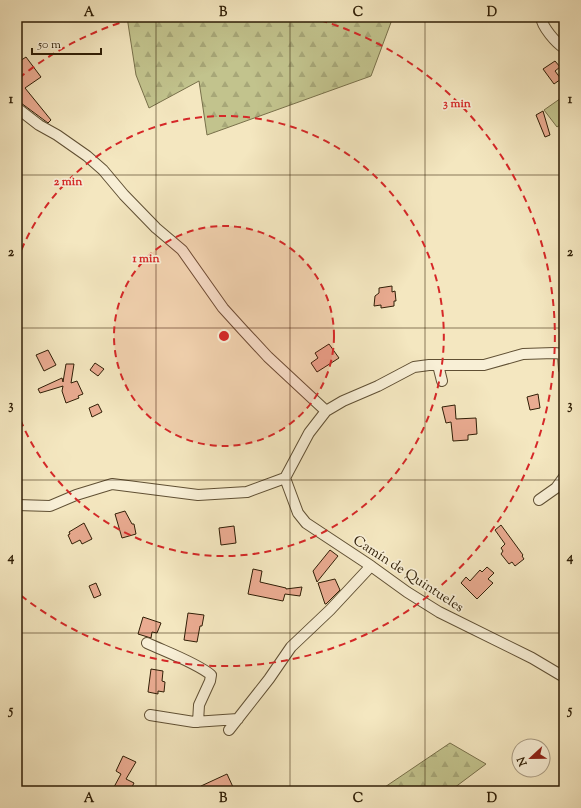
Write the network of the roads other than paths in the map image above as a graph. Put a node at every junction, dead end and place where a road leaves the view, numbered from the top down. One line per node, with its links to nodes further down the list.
1 (541, 17): 2 (street)
2 (564, 48)
3 (17, 108): 8 (street)
4 (564, 354): 5 (street); 6 (street)
5 (438, 365): 7 (street); 8 (street)
6 (564, 369)
7 (442, 381)
8 (326, 411): 10 (street)
9 (564, 477): 11 (street)
10 (285, 478): 12 (street); 13 (street, Camín de Quintueles)
11 (539, 500)
12 (17, 505)
13 (371, 566): 15 (street, Camín de Quintueles); 17 (street)
14 (146, 643): 18 (street)
15 (564, 677)
16 (150, 715): 18 (street)
17 (238, 719): 18 (street); 19 (street)
18 (198, 722)
19 (230, 730)

